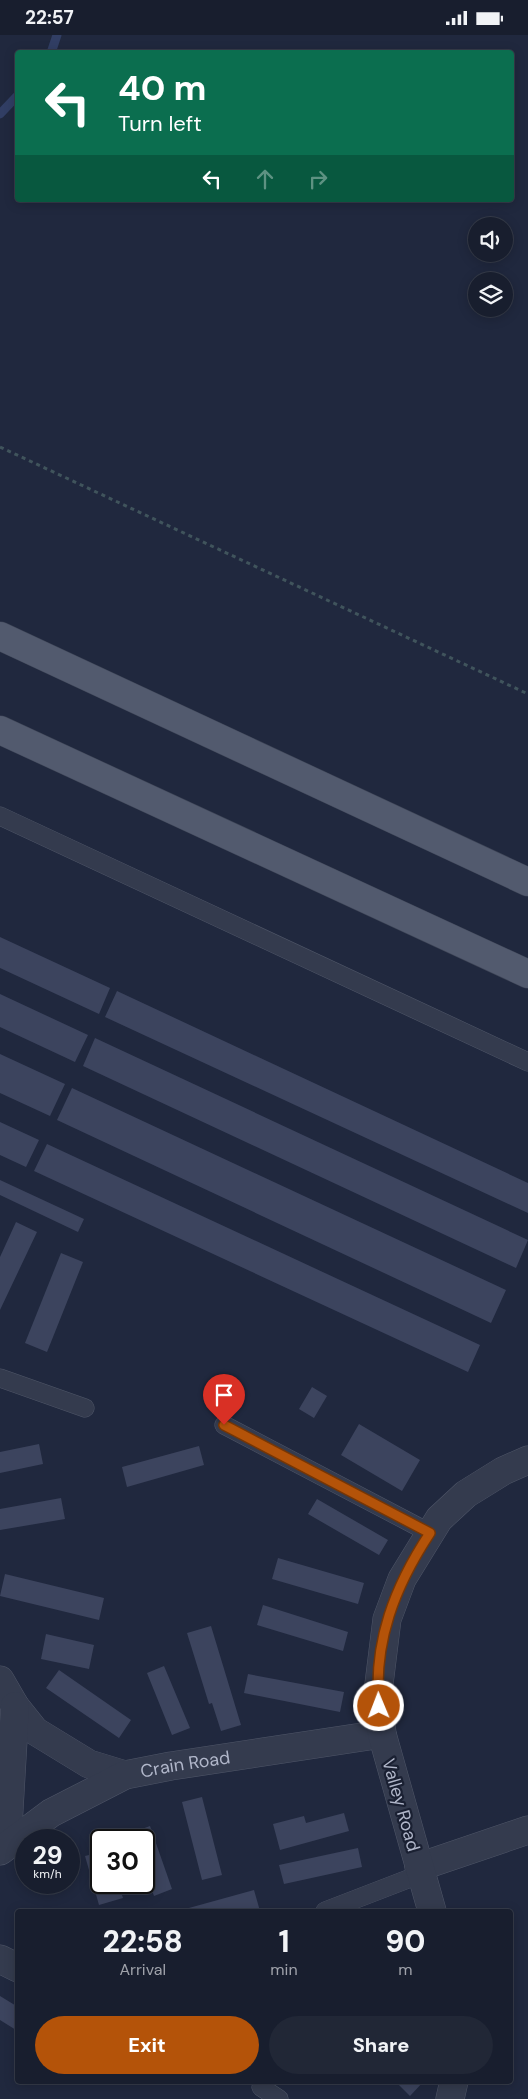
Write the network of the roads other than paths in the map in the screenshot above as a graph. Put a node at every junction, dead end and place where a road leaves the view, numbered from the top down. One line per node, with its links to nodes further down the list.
1 (0, 636): 4 (main road)
2 (0, 730): 5 (main road)
3 (0, 817): 6 (lane)
4 (528, 882)
5 (528, 974)
6 (528, 1062)
7 (0, 1377): 8 (lane)
8 (85, 1408)
9 (224, 1425): 11 (lane)
10 (528, 1460): 11 (street, Valley Road)
11 (430, 1533): 14 (street, Valley Road)
12 (0, 1680): 13 (street)
13 (15, 1706): 15 (street); 17 (street, Crain Road)
14 (382, 1735): 15 (street, Crain Road); 18 (street, Valley Road)
15 (125, 1775): 17 (street, Crain Road)
16 (528, 1830): 18 (street)
17 (2, 1845)
18 (420, 1871): 19 (lane); 20 (street, Valley Road)
19 (330, 1909)
20 (431, 1909)
21 (0, 1959): 22 (street)
22 (15, 1966)
23 (453, 2084): 26 (street)
24 (261, 2087): 25 (lane)
25 (279, 2099)
26 (450, 2099)

